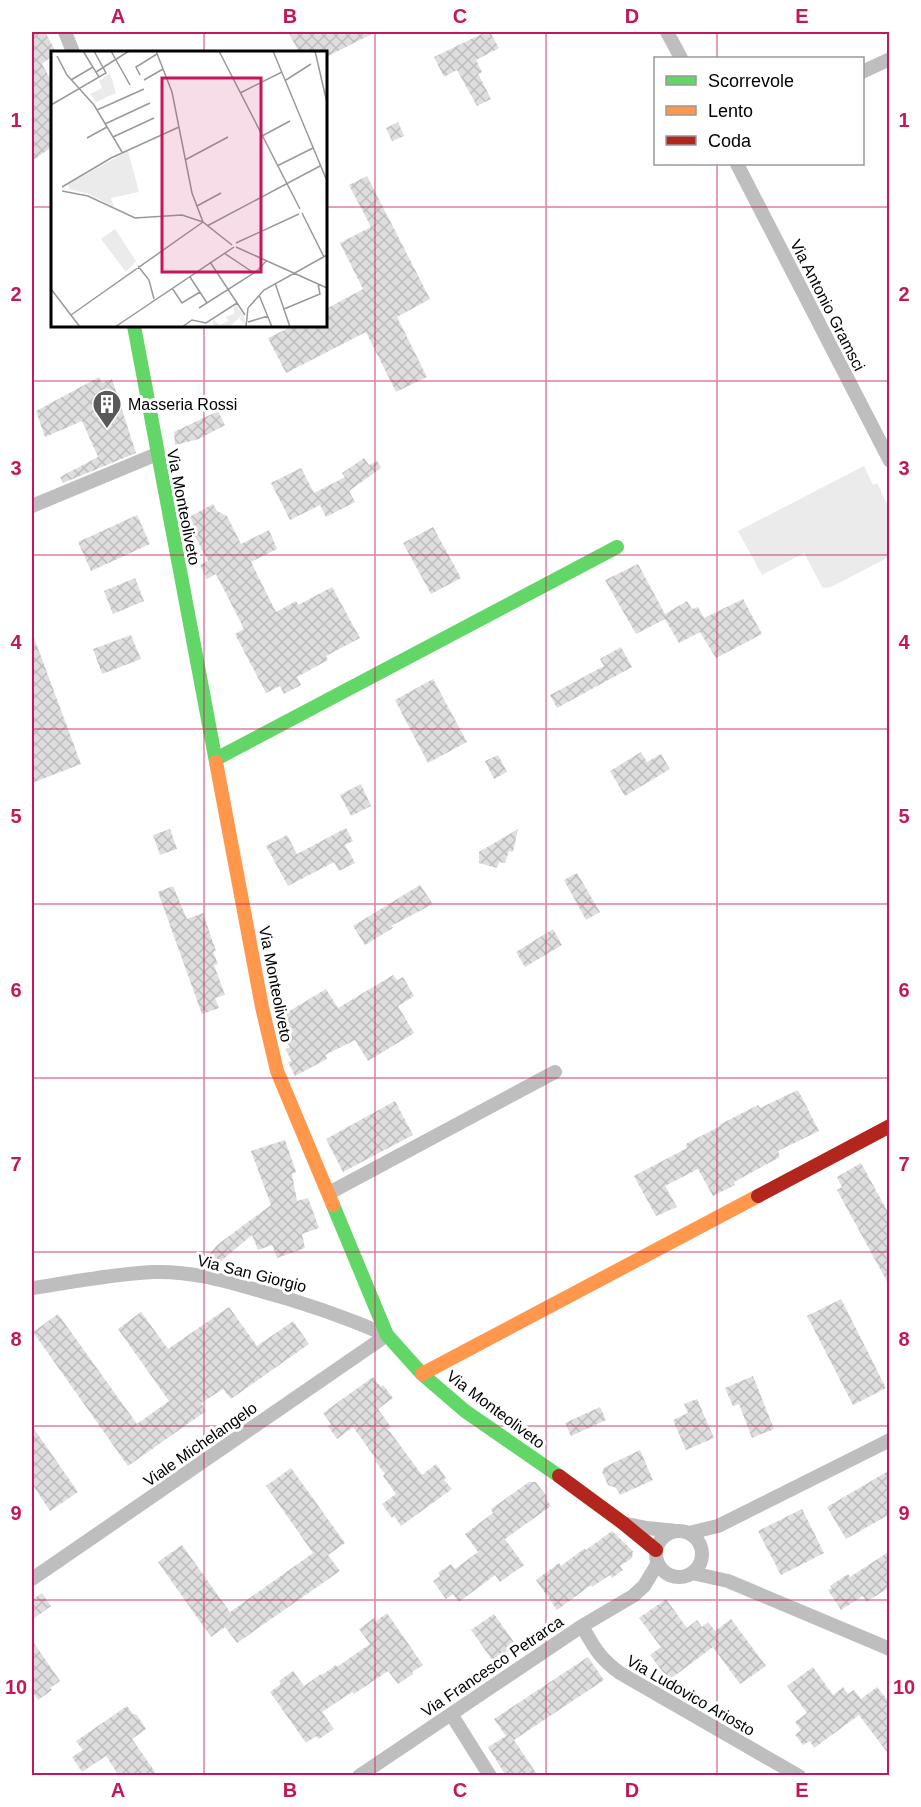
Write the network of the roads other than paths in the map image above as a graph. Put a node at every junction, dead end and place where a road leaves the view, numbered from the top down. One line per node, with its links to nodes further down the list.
1 (65, 32): 3 (street)
2 (667, 32): 4 (street)
3 (73, 51)
4 (680, 57)
5 (890, 59): 6 (street)
6 (864, 71)
7 (738, 165): 10 (street, Via Antonio Gramsci)
8 (134, 327): 9 (street, Via Monteoliveto)
9 (157, 454): 11 (street); 13 (street, Via Monteoliveto)
10 (890, 461)
11 (32, 506)
12 (617, 547): 13 (street)
13 (216, 759): 16 (street, Via Monteoliveto)
14 (555, 1072): 16 (street)
15 (890, 1126): 19 (street)
16 (329, 1193): 18 (street, Via Monteoliveto)
17 (32, 1288): 18 (street, Via San Giorgio)
18 (387, 1335): 19 (street, Via Monteoliveto); 28 (street, Viale Michelangelo)
19 (422, 1374): 21 (street, Via Monteoliveto)
20 (890, 1440): 22 (street)
21 (623, 1523): 23 (street, Via Monteoliveto); 25 (street, Via Monteoliveto)
22 (718, 1526): 23 (street); 24 (street)
23 (682, 1532): 24 (street); 25 (street)
24 (702, 1555): 26 (street); 29 (street)
25 (657, 1556): 27 (street); 30 (street, Via Francesco Petrarca)
26 (692, 1573): 27 (street); 29 (street)
27 (669, 1575): 30 (street, Via Francesco Petrarca)
28 (32, 1579)
29 (728, 1581): 32 (street)
30 (644, 1586): 31 (street, Via Francesco Petrarca)
31 (582, 1626): 33 (street, Via Francesco Petrarca); 36 (street, Via Ludovico Ariosto)
32 (890, 1649)
33 (451, 1714): 34 (street, Via Francesco Petrarca); 35 (street)
34 (359, 1776)
35 (490, 1776)
36 (799, 1776)

